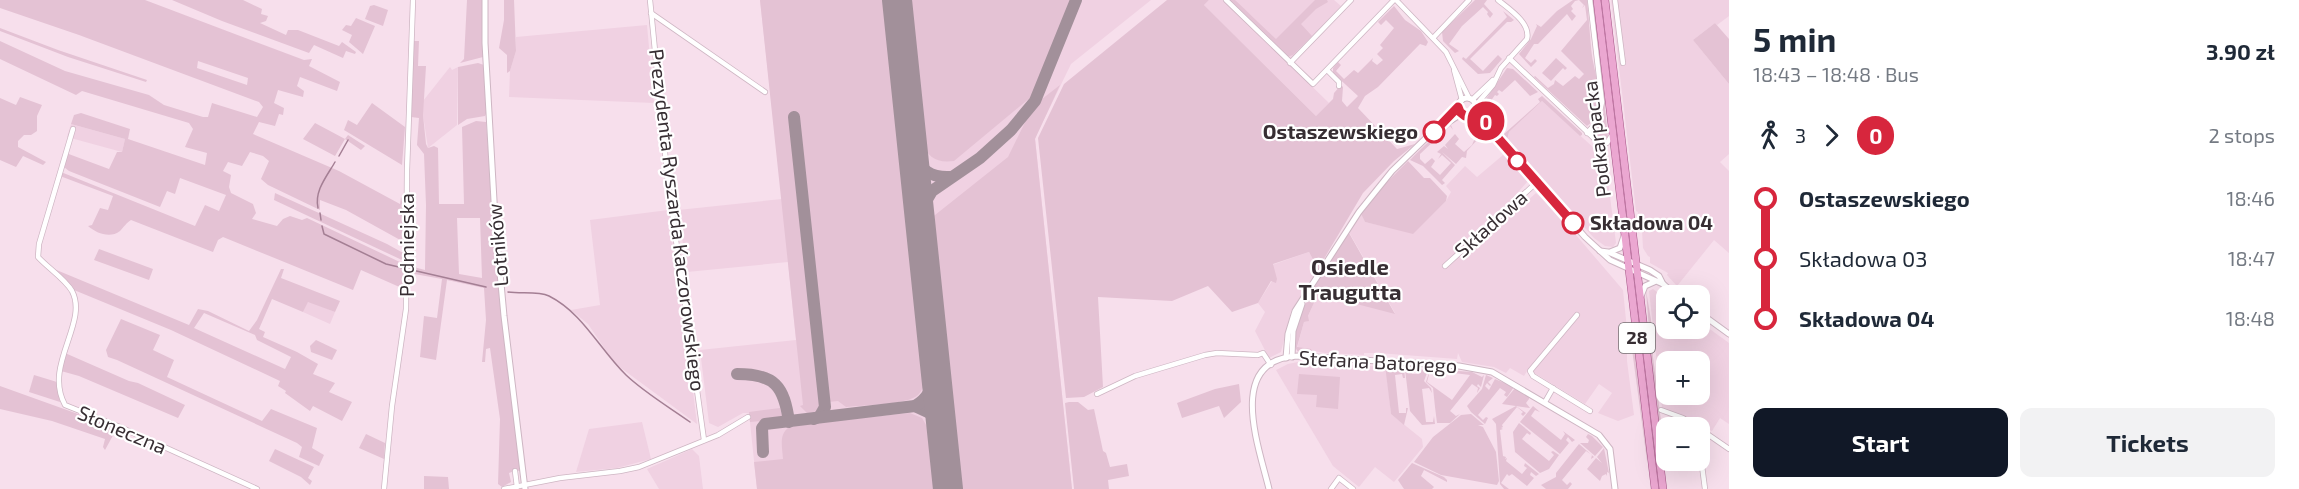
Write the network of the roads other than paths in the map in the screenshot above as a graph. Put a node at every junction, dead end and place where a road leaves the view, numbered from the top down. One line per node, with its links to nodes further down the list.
1 (413, 0): 63 (street, Podmiejska)
2 (485, 0): 61 (street, Lotników)
3 (650, 0): 13 (street, Prezydenta Ryszarda Kaczorowskiego)
4 (1226, 0): 18 (street)
5 (1351, 0): 18 (street)
6 (1395, 0): 16 (street); 21 (street)
7 (1469, 0): 16 (street)
8 (1498, 0): 17 (street)
9 (1590, 0): 31 (street)
10 (1597, 0): 32 (main road, Podkarpacka / 28)
11 (1605, 0): 15 (main road, Podkarpacka / 28)
12 (1616, 0): 14 (street)
13 (651, 13): 23 (street); 56 (street, Prezydenta Ryszarda Kaczorowskiego)
14 (1619, 24): 15 (street); 19 (street)
15 (1610, 36): 39 (main road, Podkarpacka / 28)
16 (1434, 37): 20 (street)
17 (1509, 58): 25 (street); 31 (street)
18 (1290, 63): 21 (street)
19 (1623, 63)
20 (1454, 67): 24 (street); 25 (street)
21 (1327, 70): 22 (street)
22 (1339, 86)
23 (765, 92)
24 (1462, 100): 25 (street); 26 (street)
25 (1473, 100): 27 (street)
26 (1458, 107): 28 (street); 29 (street)
27 (1473, 113): 28 (street); 33 (street, Składowa)
28 (1463, 115): 29 (street)
29 (1440, 127): 46 (street)
30 (73, 129): 62 (street, Słoneczna)
31 (1587, 133): 32 (street)
32 (1613, 133): 34 (main road, Podkarpacka / 28)
33 (1536, 183): 35 (street, Składowa); 38 (street, Składowa)
34 (1625, 232): 36 (street); 37 (main road, Podkarpacka / 28)
35 (1600, 250): 36 (street, Składowa); 37 (street, Składowa)
36 (1608, 252): 37 (street, Składowa)
37 (1628, 265): 39 (street); 69 (main road, Podkarpacka / 28)
38 (1445, 266)
39 (1637, 268): 40 (street); 41 (street); 42 (main road, Podkarpacka / 28)
40 (1656, 282): 41 (street); 42 (street)
41 (1663, 284)
42 (1641, 301): 70 (main road, Podkarpacka / 28)
43 (1577, 315): 48 (street)
44 (1710, 320): 45 (street)
45 (1729, 334)
46 (1289, 358): 47 (street, Stefana Batorego); 50 (street, Stefana Batorego)
47 (1271, 365): 49 (street, Stefana Batorego); 65 (street)
48 (1553, 388): 50 (street); 52 (street)
49 (1097, 394)
50 (1545, 402): 68 (street, Stefana Batorego)
51 (1661, 410): 54 (street)
52 (1590, 411)
53 (748, 417): 56 (street)
54 (1680, 417)
55 (1710, 436): 57 (street)
56 (704, 440): 61 (street)
57 (1729, 449)
58 (515, 471): 60 (street)
59 (1703, 471): 71 (street)
60 (517, 487): 61 (street); 64 (street)
61 (525, 487)
62 (257, 489)
63 (384, 489)
64 (504, 489)
65 (1269, 489)
66 (1331, 489): 67 (street)
67 (1353, 489)
68 (1615, 489)
69 (1655, 489)
70 (1663, 489)
71 (1705, 489)

